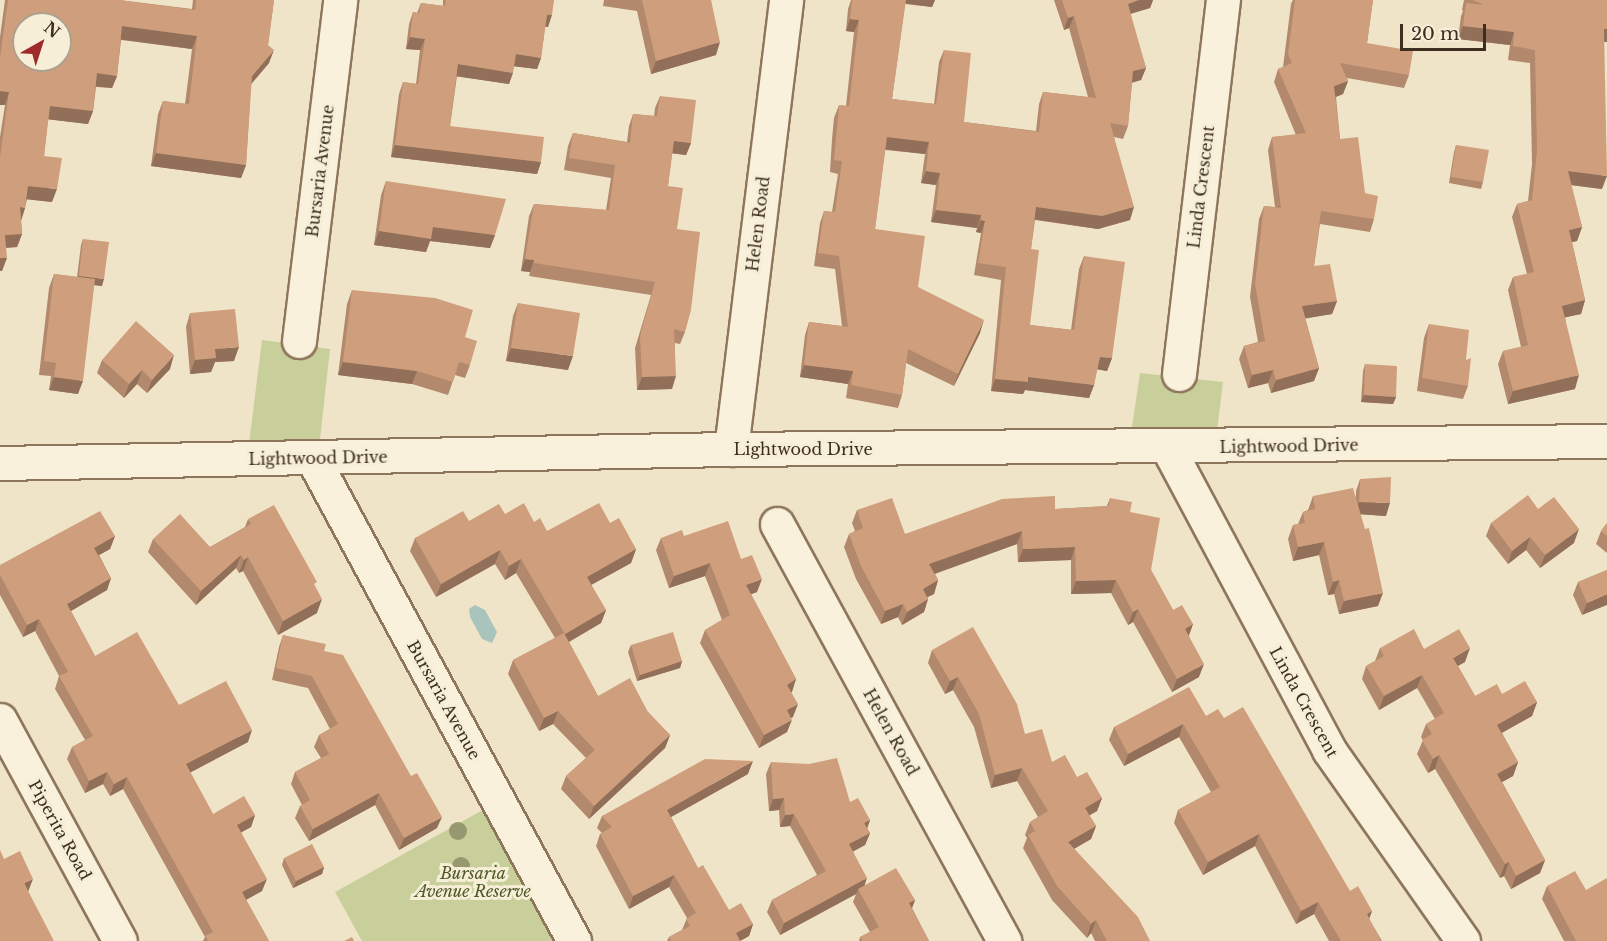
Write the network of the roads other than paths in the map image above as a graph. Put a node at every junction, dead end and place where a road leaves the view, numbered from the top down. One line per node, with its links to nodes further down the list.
1 (340, 0): 4 (street, Bursaria Avenue)
2 (786, 0): 8 (street, Helen Road)
3 (1223, 0): 5 (street, Linda Crescent)
4 (299, 341)
5 (1179, 374)
6 (1607, 441): 7 (street, Lightwood Drive)
7 (1168, 448): 8 (street, Lightwood Drive); 16 (street, Linda Crescent)
8 (731, 449): 9 (street, Lightwood Drive)
9 (313, 459): 10 (street, Lightwood Drive); 14 (street, Bursaria Avenue)
10 (0, 463)
11 (777, 524): 15 (street, Helen Road)
12 (0, 720): 13 (street, Piperita Road)
13 (120, 941)
14 (574, 941)
15 (1004, 941)
16 (1463, 941)

